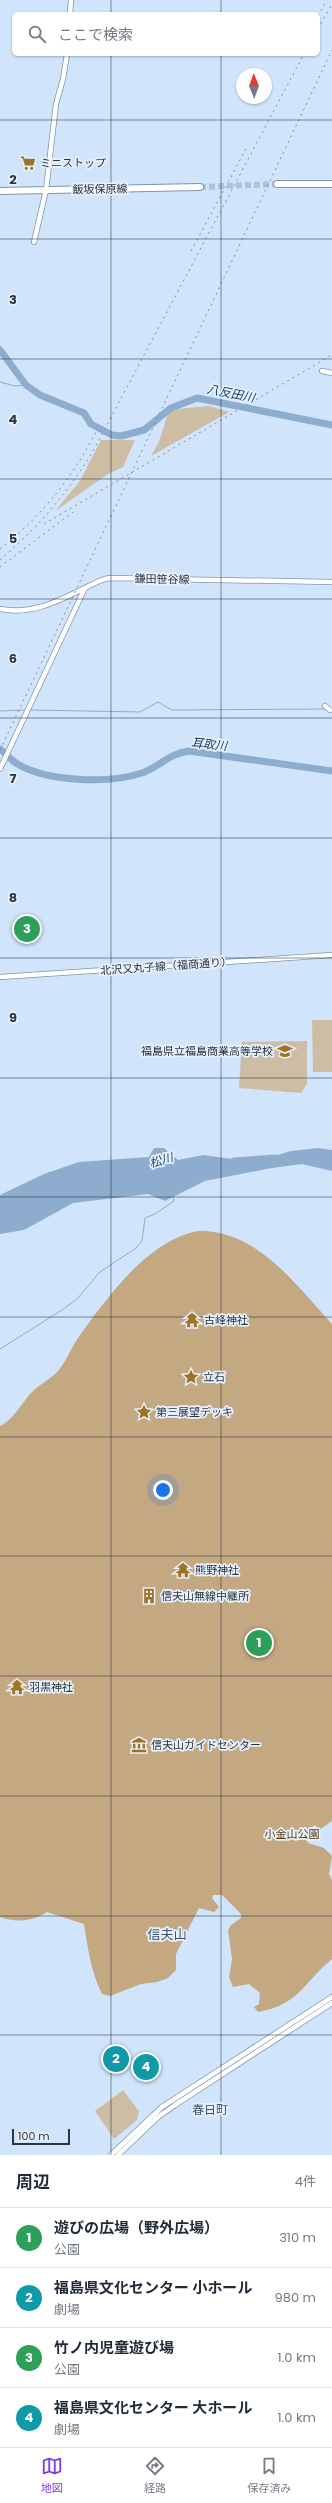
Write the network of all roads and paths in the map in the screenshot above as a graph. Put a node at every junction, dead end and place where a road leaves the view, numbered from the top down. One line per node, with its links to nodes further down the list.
1 (71, 0): 2 (street)
2 (70, 12)
3 (67, 56): 7 (street)
4 (277, 184): 5 (main road)
5 (332, 184)
6 (200, 187): 7 (main road, 飯坂保原線)
7 (46, 190): 8 (main road, 飯坂保原線); 9 (street)
8 (0, 191)
9 (34, 242)
10 (322, 371): 11 (street)
11 (332, 372)
12 (332, 582): 13 (street, 鎌田笹谷線)
13 (85, 588): 14 (street, 鎌田笹谷線); 17 (street)
14 (0, 609)
15 (325, 706): 16 (street)
16 (330, 710)
17 (0, 769)
18 (332, 955): 19 (street, 北沢又丸子線（福商通り）)
19 (0, 977)
20 (332, 1997): 22 (street)
21 (332, 2003): 23 (street)
22 (111, 2155)
23 (118, 2155)

